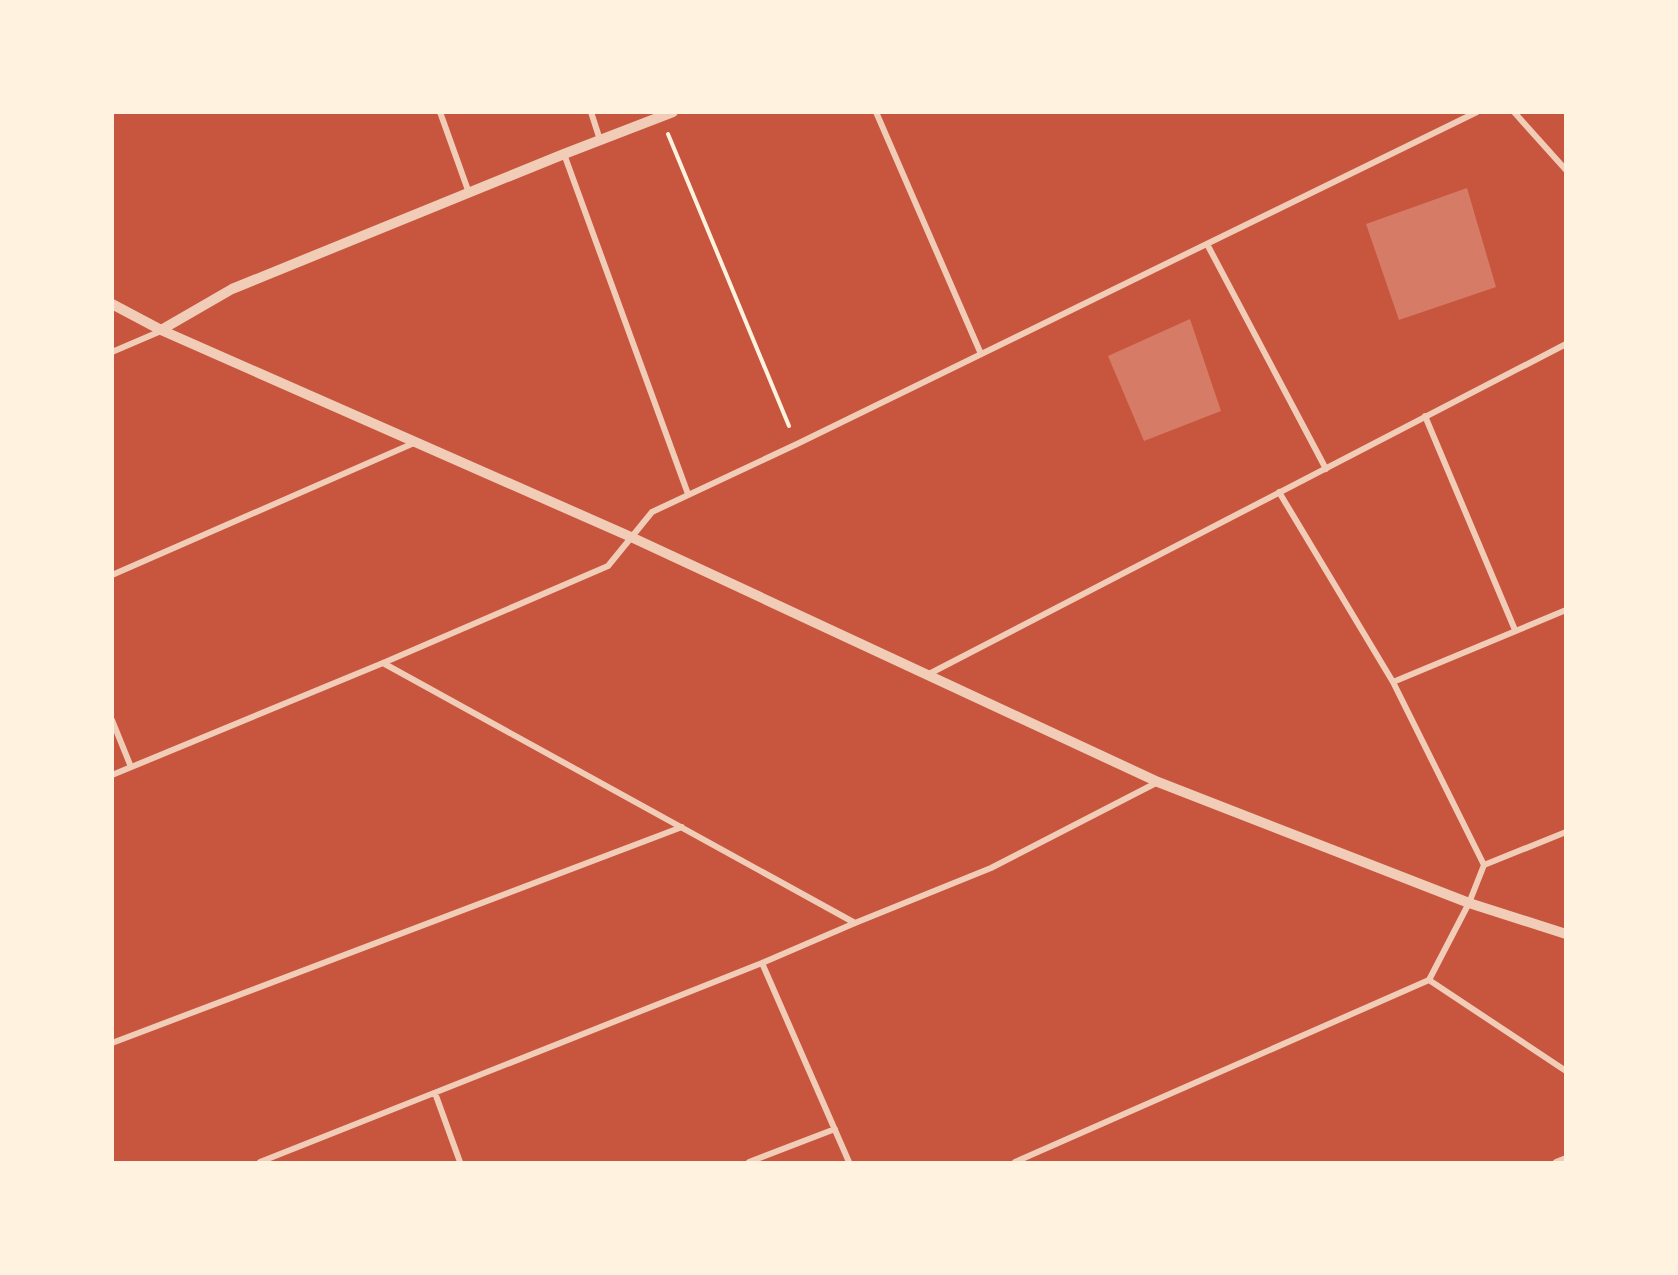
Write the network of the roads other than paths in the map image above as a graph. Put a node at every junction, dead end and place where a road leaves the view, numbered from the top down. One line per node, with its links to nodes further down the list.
1 (440, 112): 10 (street)
2 (591, 112): 7 (street)
3 (673, 112): 7 (street)
4 (876, 112): 16 (street)
5 (1478, 112): 11 (street)
6 (1514, 112): 9 (street)
7 (600, 140): 8 (street)
8 (564, 154): 10 (street); 21 (street)
9 (1566, 170)
10 (469, 193): 13 (street)
11 (1207, 244): 16 (street); 19 (street)
12 (112, 304): 13 (street)
13 (161, 330): 15 (street); 18 (street)
14 (1566, 344): 17 (street)
15 (112, 352)
16 (981, 354): 21 (street)
17 (1425, 416): 19 (street); 25 (street)
18 (414, 443): 22 (street); 23 (street)
19 (1326, 469): 20 (street)
20 (1279, 492): 27 (street); 28 (street)
21 (688, 494): 22 (street)
22 (631, 537): 26 (street); 27 (street)
23 (112, 574)
24 (1566, 610): 25 (street)
25 (1515, 630): 28 (street)
26 (383, 663): 30 (street); 33 (street)
27 (927, 675): 32 (street)
28 (1393, 681): 35 (street)
29 (112, 720): 30 (street)
30 (131, 767): 31 (street)
31 (112, 775)
32 (1158, 782): 36 (street); 37 (street)
33 (682, 827): 37 (street); 41 (street)
34 (1566, 832): 35 (street)
35 (1484, 865): 36 (street)
36 (1469, 903): 38 (street); 40 (street)
37 (855, 923): 39 (street)
38 (1566, 934)
39 (762, 963): 43 (street); 44 (street)
40 (1429, 980): 42 (street); 50 (street)
41 (112, 1043)
42 (1566, 1071)
43 (435, 1093): 46 (street); 47 (street)
44 (835, 1129): 48 (street); 49 (street)
45 (1566, 1158): 51 (street)
46 (260, 1162)
47 (460, 1162)
48 (749, 1162)
49 (849, 1162)
50 (1015, 1162)
51 (1556, 1162)

